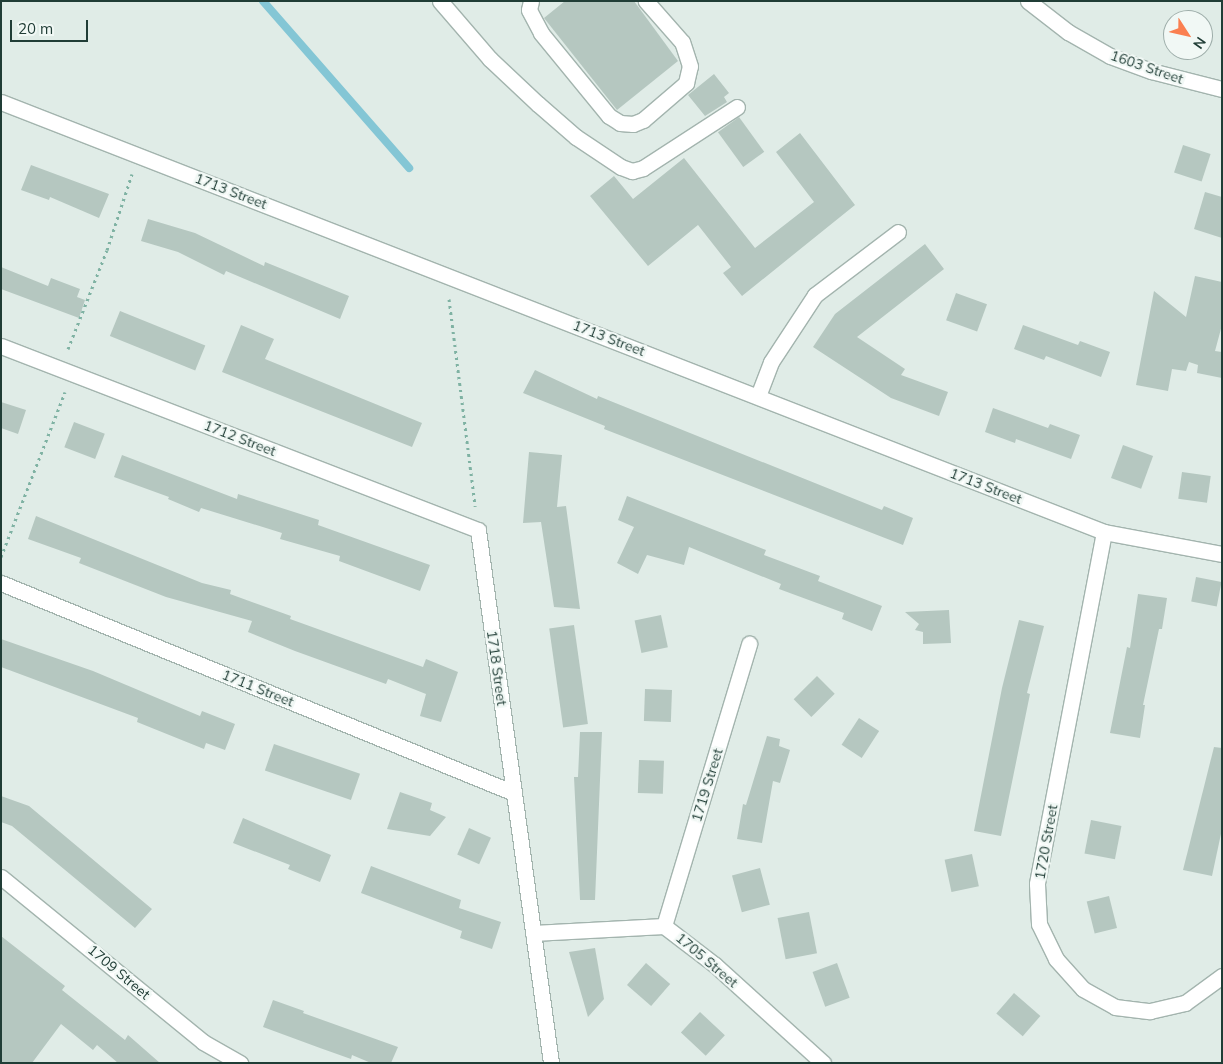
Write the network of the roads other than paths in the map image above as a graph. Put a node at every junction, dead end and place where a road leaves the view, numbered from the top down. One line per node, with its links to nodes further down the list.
1 (440, 1): 7 (street)
2 (531, 1): 3 (street)
3 (646, 1)
4 (1028, 1): 5 (street, 1603 Street)
5 (1222, 89)
6 (1, 102): 10 (street, 1713 Street)
7 (737, 106)
8 (898, 232): 10 (street)
9 (1, 346): 11 (street, 1712 Street)
10 (758, 396): 12 (street, 1713 Street)
11 (478, 530): 16 (street, 1718 Street)
12 (1104, 532): 13 (street, 1713 Street); 20 (street, 1720 Street)
13 (1222, 554)
14 (1, 582): 16 (street, 1711 Street)
15 (749, 644): 18 (street, 1719 Street)
16 (514, 794): 19 (street, 1718 Street)
17 (1, 877): 21 (street, 1709 Street)
18 (664, 926): 19 (street, 1705 Street); 23 (street, 1705 Street)
19 (533, 934): 22 (street, 1718 Street)
20 (1222, 976)
21 (240, 1063)
22 (552, 1063)
23 (823, 1063)

